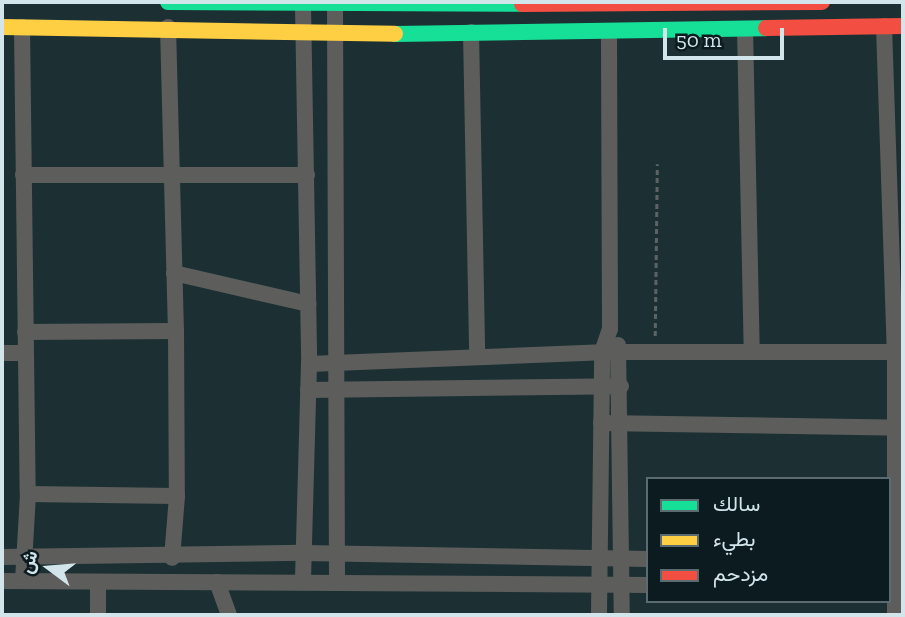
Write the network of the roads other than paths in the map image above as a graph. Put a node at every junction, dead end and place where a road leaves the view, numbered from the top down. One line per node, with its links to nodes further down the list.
1 (168, 2): 3 (main road)
2 (822, 2): 5 (main road)
3 (218, 3): 4 (main road)
4 (303, 6): 5 (main road); 14 (street)
5 (335, 6): 15 (street)
6 (884, 26): 7 (main road); 11 (main road); 28 (street)
7 (903, 26)
8 (2, 27): 9 (main road)
9 (22, 27): 10 (main road); 16 (street)
10 (168, 27): 14 (main road); 17 (street)
11 (746, 29): 12 (main road); 27 (street)
12 (609, 31): 13 (main road); 22 (street)
13 (471, 32): 15 (main road); 31 (street)
14 (305, 35): 15 (main road); 18 (street)
15 (335, 35): 19 (street)
16 (23, 175): 17 (street); 24 (street)
17 (173, 177): 18 (street); 20 (street)
18 (307, 182): 19 (street); 21 (street)
19 (335, 188): 32 (street)
20 (174, 273): 21 (street); 23 (street)
21 (307, 304): 33 (street)
22 (610, 329): 25 (street); 26 (street)
23 (176, 331): 24 (street); 42 (street)
24 (25, 332): 30 (street)
25 (602, 352): 26 (street); 31 (street); 34 (street)
26 (620, 352): 27 (street); 35 (street)
27 (752, 352): 28 (street)
28 (899, 352): 40 (street)
29 (2, 353): 30 (street)
30 (26, 353): 41 (street)
31 (477, 356): 32 (street)
32 (339, 362): 33 (street); 36 (street)
33 (309, 364): 37 (street)
34 (601, 385): 35 (street); 36 (street); 38 (street)
35 (621, 386): 39 (street)
36 (338, 388): 37 (street); 44 (street)
37 (308, 390): 43 (street)
38 (601, 423): 39 (street); 49 (street)
39 (622, 423): 40 (street); 48 (street)
40 (899, 428): 51 (street)
41 (27, 494): 42 (street); 46 (street)
42 (177, 496): 47 (street)
43 (304, 553): 44 (street); 47 (street); 52 (street)
44 (337, 553): 49 (street); 53 (street)
45 (2, 558): 46 (street)
46 (23, 558): 47 (street); 55 (street)
47 (172, 558)
48 (621, 558): 49 (street); 50 (street); 59 (street)
49 (598, 559): 57 (street)
50 (646, 559)
51 (892, 564): 61 (street)
52 (303, 580): 53 (street); 56 (street)
53 (337, 580): 57 (street)
54 (2, 581): 55 (street)
55 (23, 581): 58 (street)
56 (217, 582): 58 (street); 63 (street)
57 (599, 583): 59 (street); 64 (street)
58 (98, 584): 62 (street)
59 (622, 584): 60 (street); 65 (street)
60 (646, 585)
61 (892, 594): 66 (street)
62 (98, 615)
63 (229, 615)
64 (599, 615)
65 (622, 615)
66 (894, 615)

